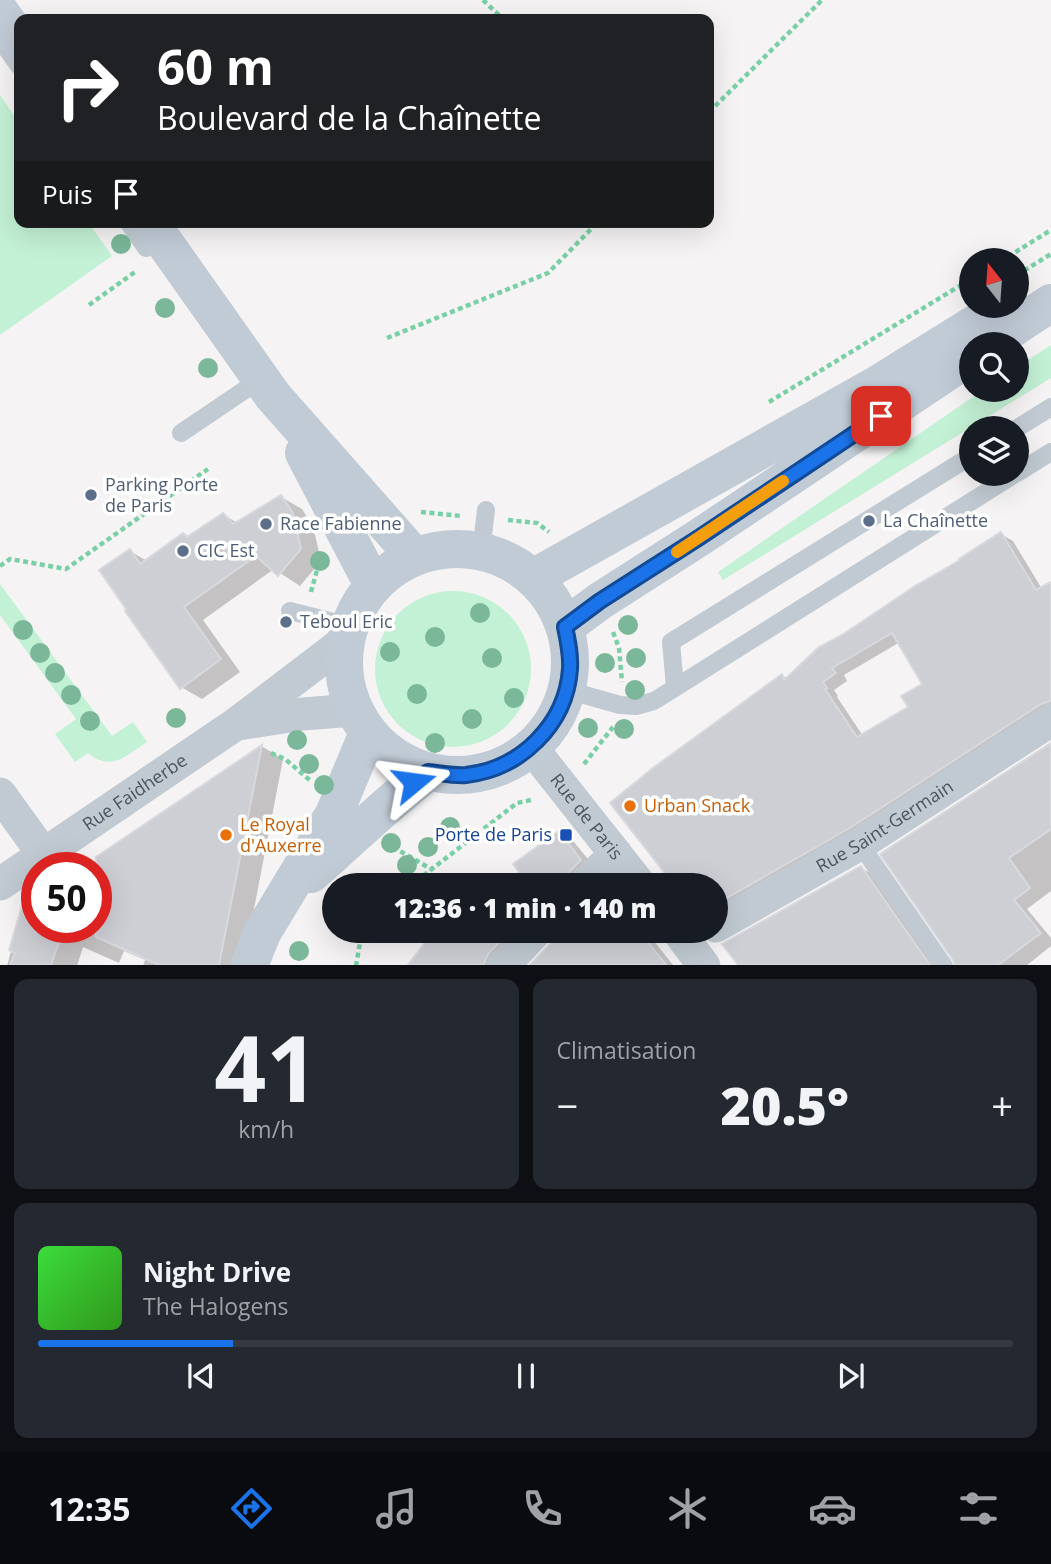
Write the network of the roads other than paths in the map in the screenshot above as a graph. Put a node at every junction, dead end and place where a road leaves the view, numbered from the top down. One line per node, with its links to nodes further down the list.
1 (0, 12): 2 (main road)
2 (14, 32)
3 (0, 39): 4 (lane)
4 (14, 59)
5 (132, 228): 7 (lane)
6 (154, 228): 15 (main road)
7 (159, 265)
8 (1051, 277): 9 (main road)
9 (1029, 291)
10 (1051, 303): 12 (main road)
11 (985, 318): 26 (main road)
12 (1007, 332)
13 (212, 341): 15 (lane)
14 (959, 363): 29 (main road)
15 (267, 387): 18 (lane); 25 (main road); 27 (main road)
16 (1051, 407): 17 (lane)
17 (1029, 421)
18 (181, 433)
19 (1051, 452): 21 (lane)
20 (959, 463): 31 (lane)
21 (1029, 466)
22 (997, 486): 31 (lane)
23 (486, 510): 24 (lane)
24 (481, 552): 25 (main road); 26 (main road)
25 (415, 557): 27 (main road)
26 (533, 578): 29 (main road)
27 (373, 584): 30 (main road)
28 (290, 611): 30 (lane)
29 (565, 627): 32 (main road)
30 (347, 633): 34 (main road); 35 (street, Rue Faidherbe)
31 (676, 687): 32 (lane)
32 (567, 690): 36 (main road)
33 (1051, 720): 39 (street, Rue Saint-Germain)
34 (361, 722): 35 (street, Rue Faidherbe); 37 (main road); 47 (main road)
35 (236, 724): 41 (street, Rue Faidherbe)
36 (531, 747): 37 (main road); 42 (street, Rue de Paris)
37 (428, 772): 47 (main road)
38 (0, 794): 40 (street)
39 (860, 844): 48 (street, Rue Saint-Germain); 52 (lane)
40 (42, 852)
41 (48, 852)
42 (616, 854): 44 (street); 45 (street, Rue de Paris)
43 (21, 866): 46 (street, Rue Faidherbe)
44 (596, 873)
45 (631, 873)
46 (3, 875)
47 (284, 898): 50 (main road)
48 (728, 919)
49 (524, 943): 51 (street)
50 (249, 965)
51 (503, 965)
52 (944, 965)

